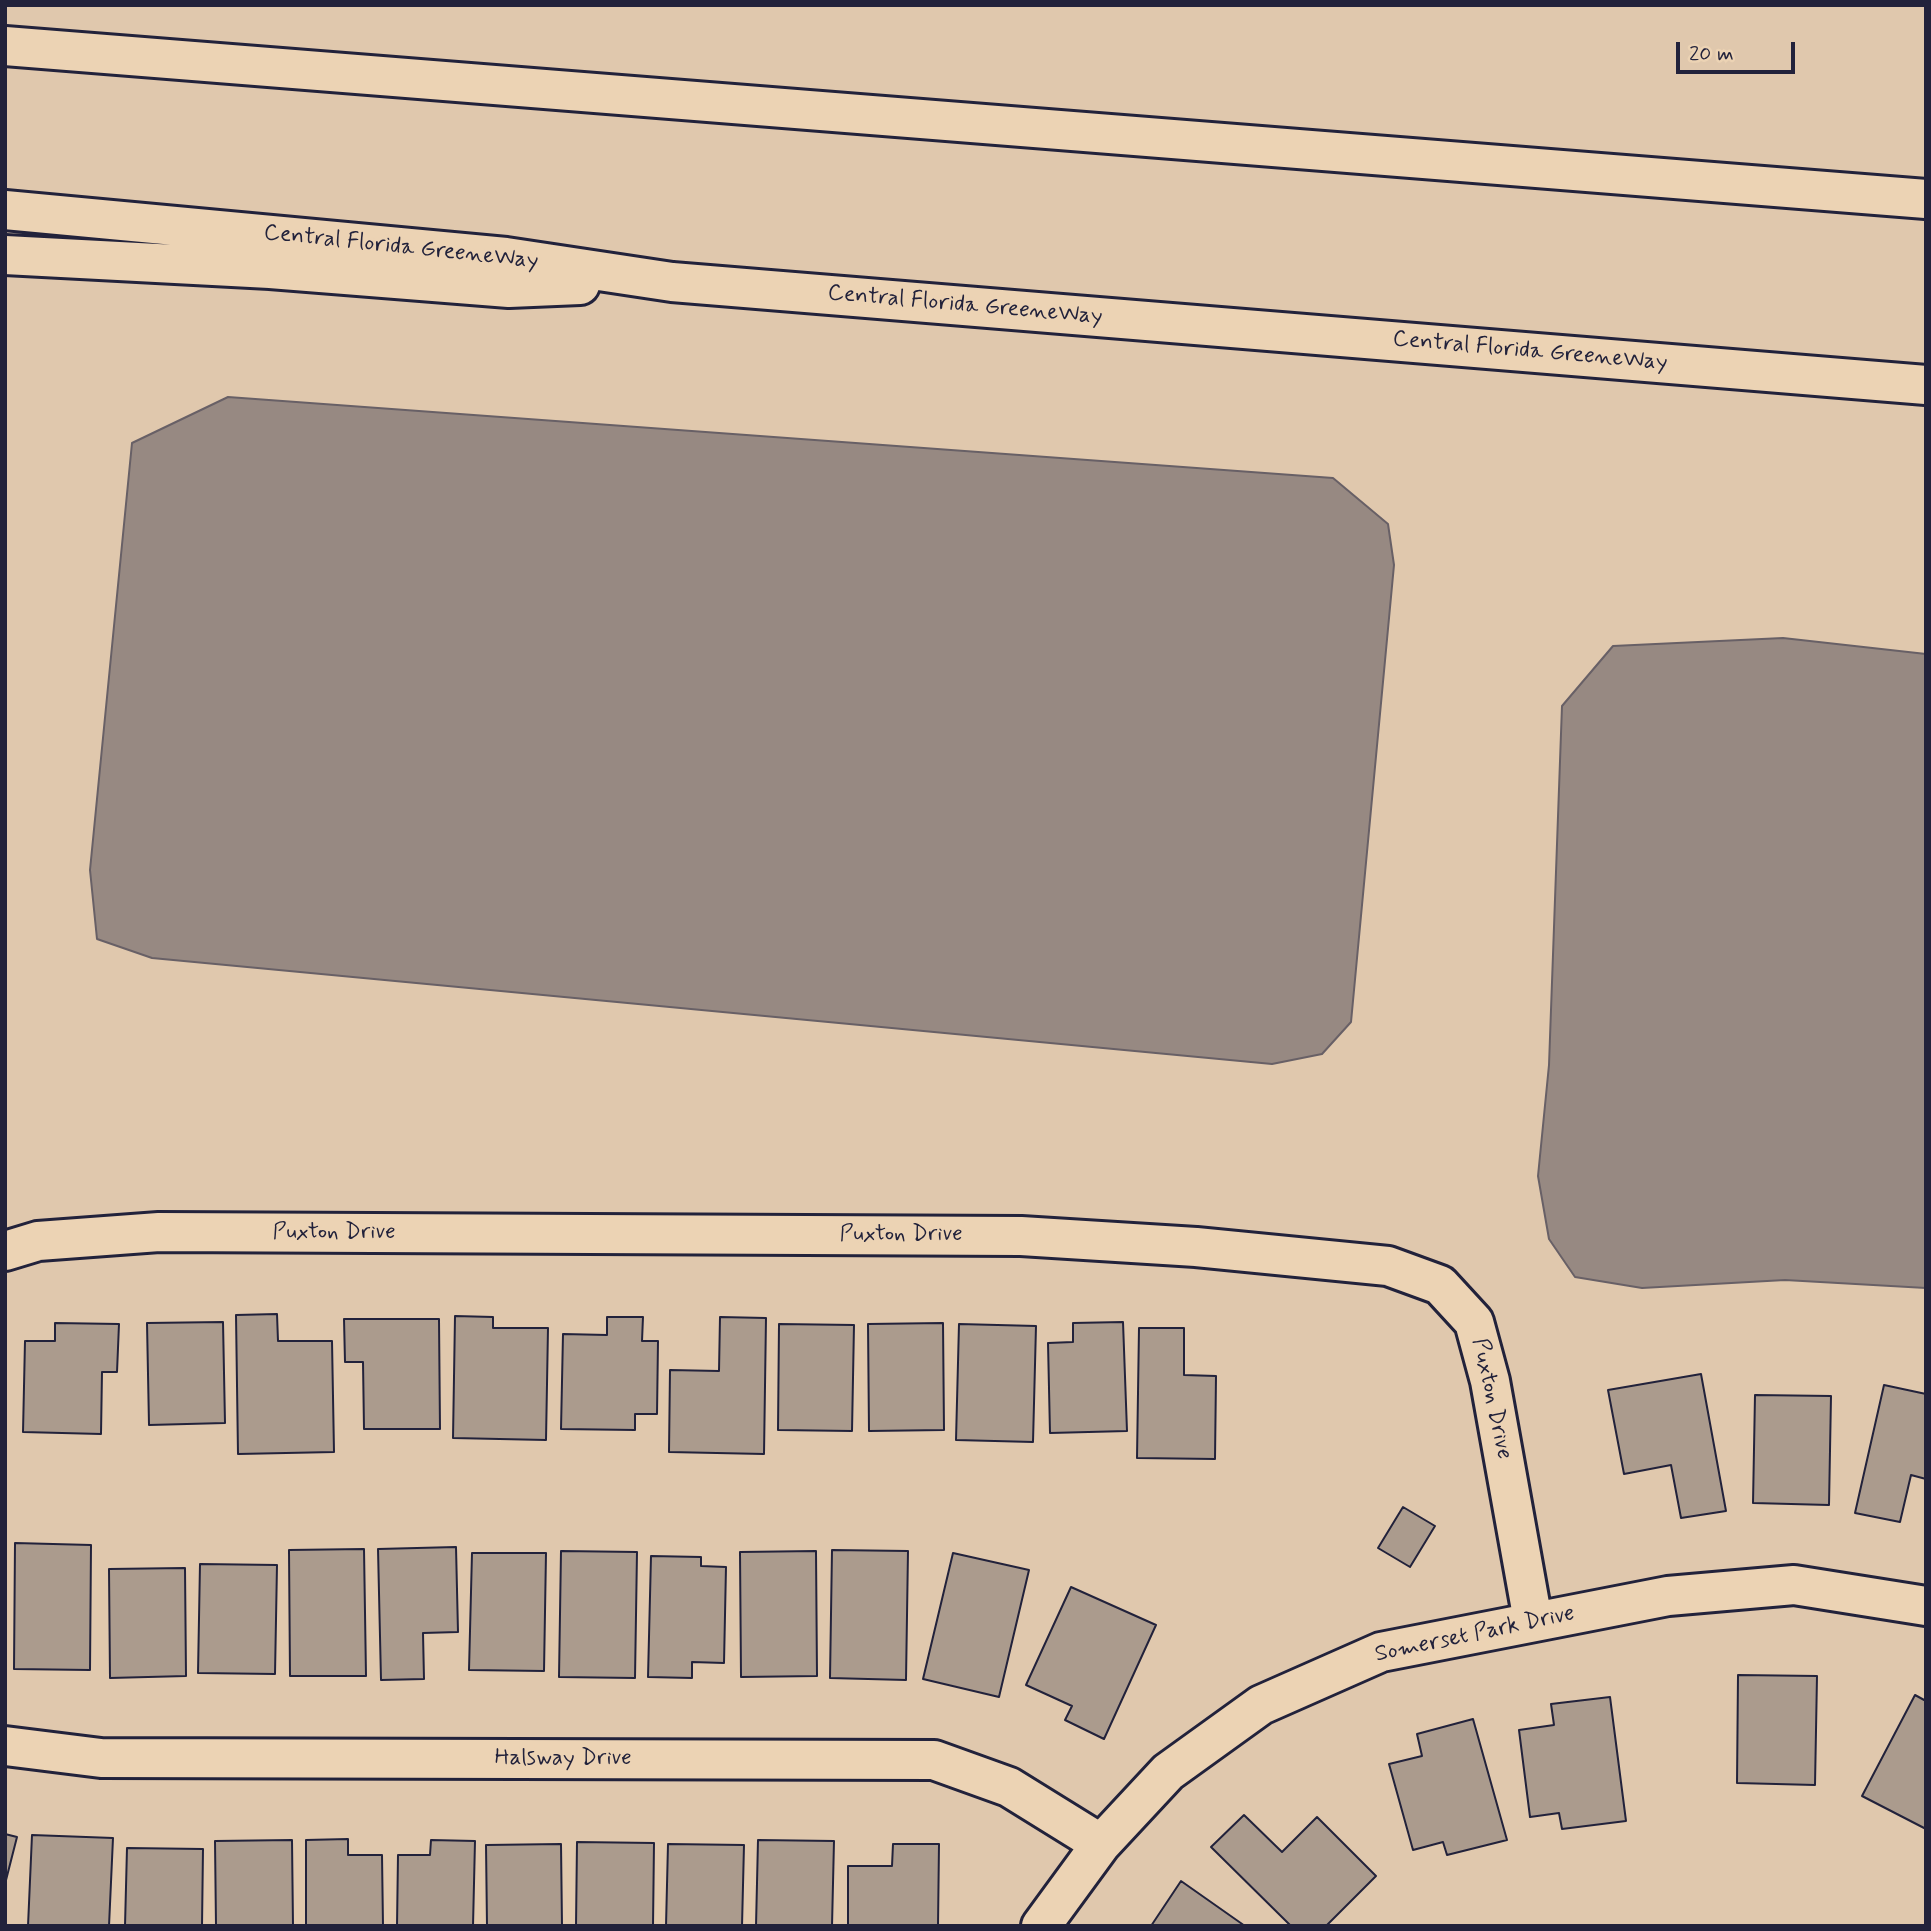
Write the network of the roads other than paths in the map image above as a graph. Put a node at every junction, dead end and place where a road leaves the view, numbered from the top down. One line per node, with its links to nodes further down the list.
1 (8, 44): 2 (main road)
2 (1926, 200)
3 (5, 210): 5 (main road, Central Florida GreeneWay)
4 (5, 255): 5 (main road)
5 (672, 282): 6 (main road, Central Florida GreeneWay)
6 (1926, 385)
7 (5, 1251): 9 (main road, Puxton Drive)
8 (1926, 1606): 9 (main road, Somerset Park Drive)
9 (1533, 1621): 11 (main road, Somerset Park Drive)
10 (5, 1746): 11 (main road, Halsway Drive)
11 (1101, 1844): 12 (main road, Somerset Park Drive)
12 (1041, 1926)

